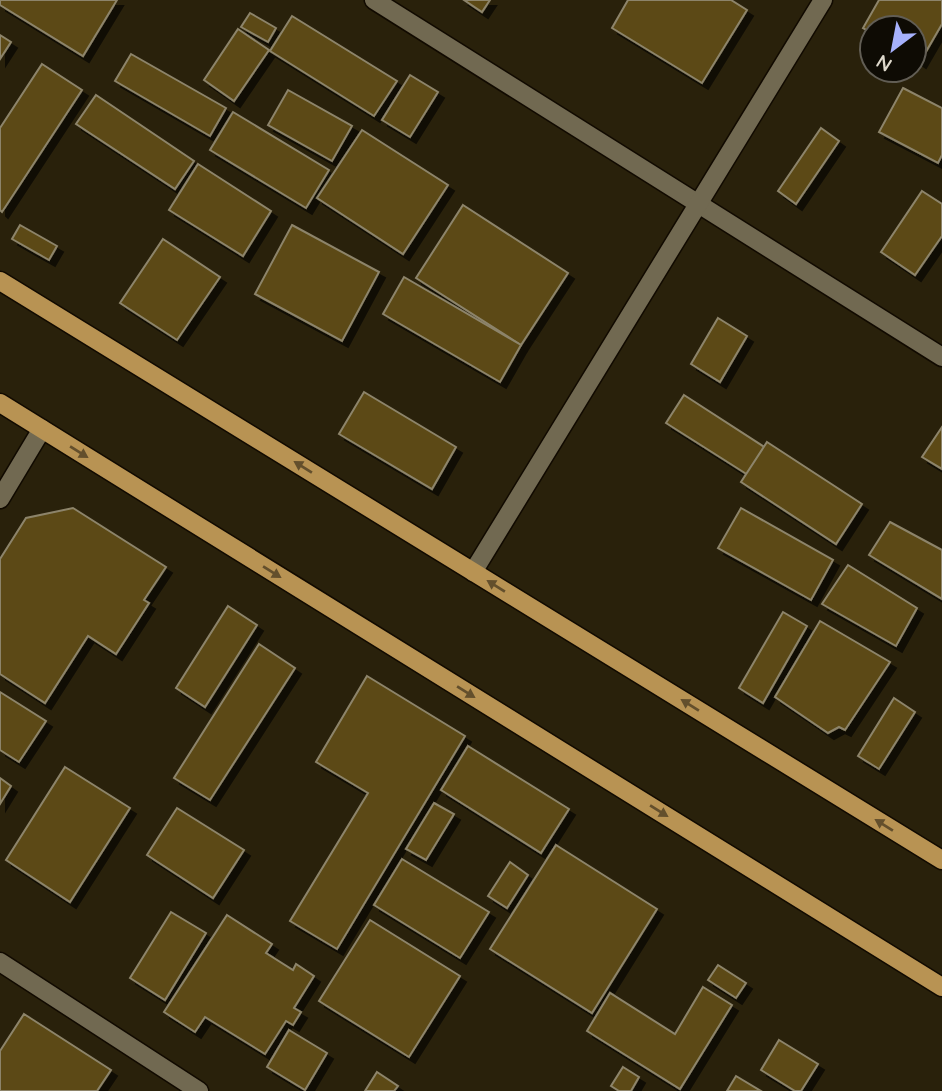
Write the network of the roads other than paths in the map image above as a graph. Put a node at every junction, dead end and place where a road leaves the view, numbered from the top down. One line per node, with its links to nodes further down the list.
1 (374, 0): 3 (street)
2 (823, 0): 3 (street)
3 (698, 204): 5 (street); 9 (street)
4 (0, 281): 9 (main road, one-way to 4)
5 (942, 357)
6 (0, 403): 7 (main road)
7 (42, 429): 8 (street); 12 (main road, one-way to 12)
8 (0, 499)
9 (473, 572): 10 (main road, one-way to 9)
10 (942, 860)
11 (0, 962): 13 (street)
12 (942, 987)
13 (199, 1091)

